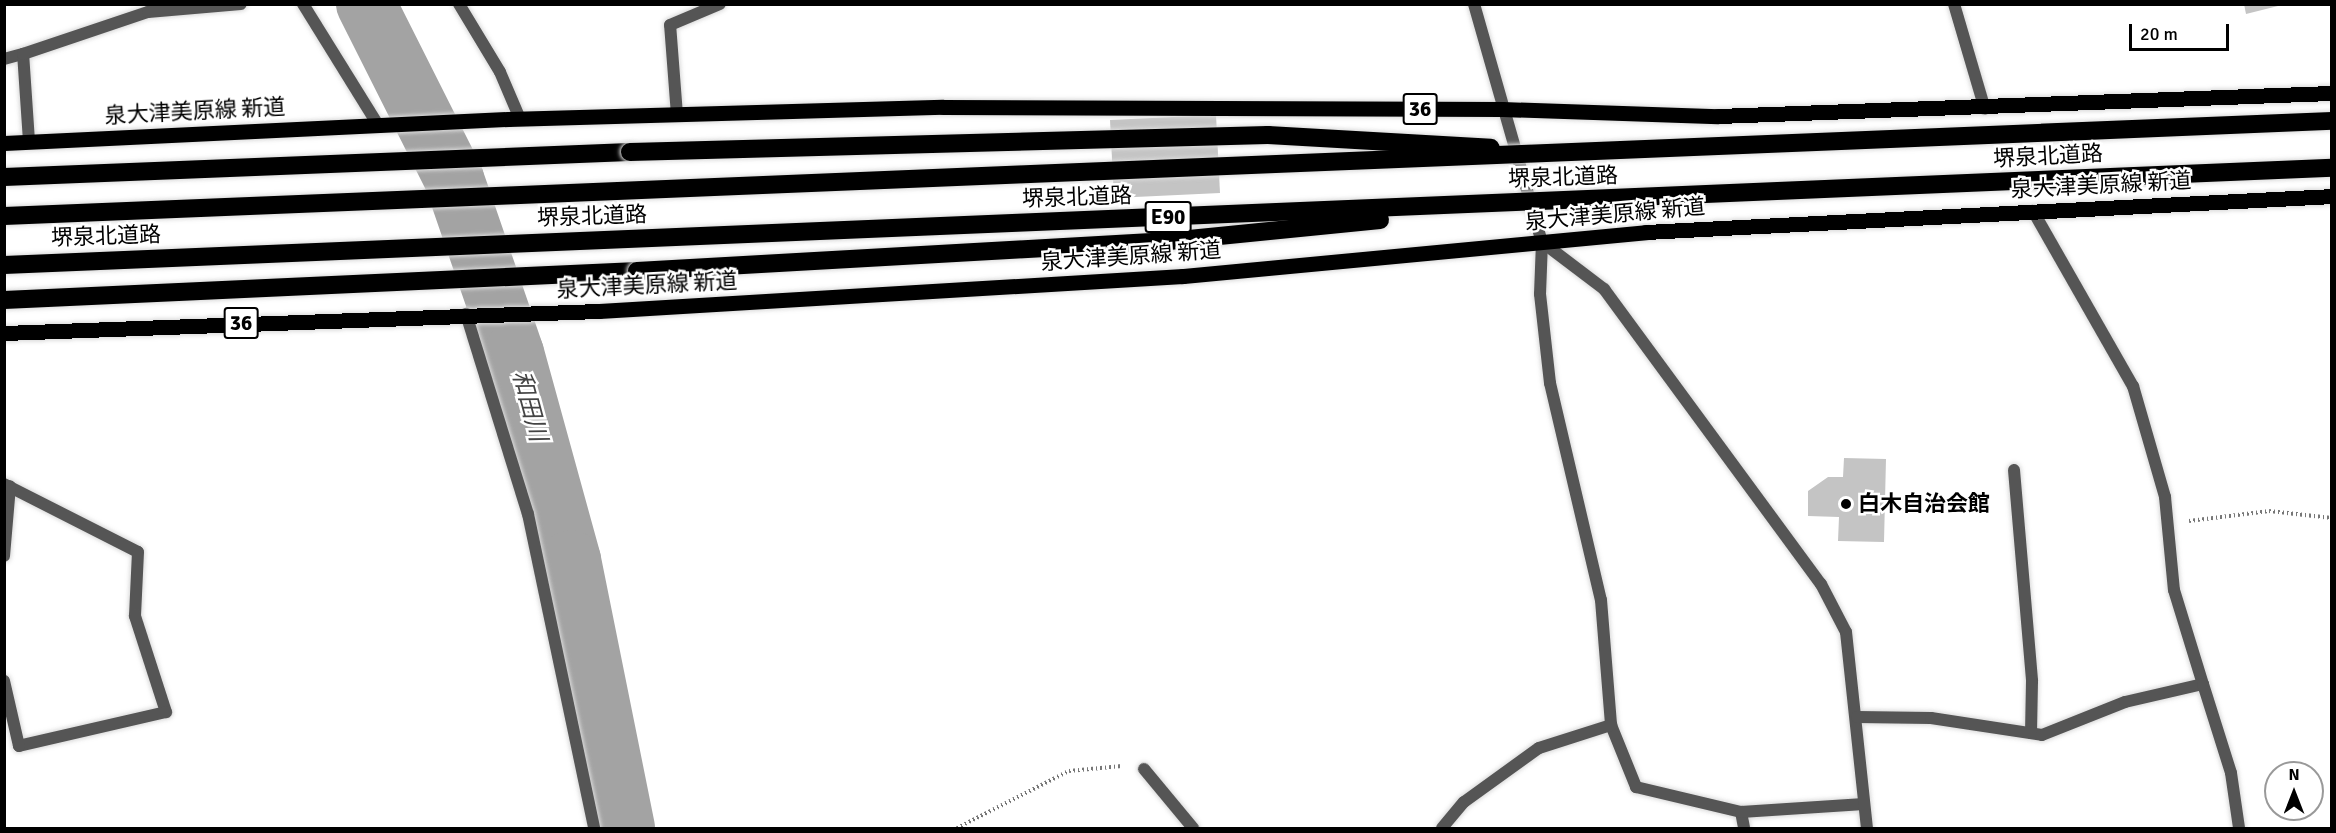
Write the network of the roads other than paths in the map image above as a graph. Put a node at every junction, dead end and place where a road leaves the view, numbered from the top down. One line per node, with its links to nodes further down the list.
1 (241, 4): 7 (street)
2 (303, 4): 15 (street)
3 (459, 4): 13 (street)
4 (720, 4): 12 (street)
5 (1474, 4): 10 (street)
6 (1954, 4): 11 (street)
7 (23, 54): 8 (street); 16 (street)
8 (4, 59)
9 (2331, 93): 11 (main road, 泉大津美原線 新道 / 36)
10 (1502, 109): 11 (main road, 泉大津美原線 新道 / 36); 12 (main road, 泉大津美原線 新道 / 36); 25 (street)
11 (1985, 109)
12 (677, 115): 13 (main road, 泉大津美原線 新道 / 36)
13 (514, 119): 15 (main road, 泉大津美原線 新道 / 36)
14 (2331, 121): 18 (highway, 堺泉北道路 / E90, bridge)
15 (378, 125): 16 (main road, 泉大津美原線 新道 / 36)
16 (29, 141): 17 (main road, 泉大津美原線 新道 / 36)
17 (4, 143)
18 (1577, 154): 20 (highway, bridge); 24 (highway, 堺泉北道路 / E90, bridge)
19 (2331, 168): 22 (highway, 堺泉北道路 / E90, bridge)
20 (4, 177)
21 (2331, 196): 23 (main road, 泉大津美原線 新道 / 36)
22 (1576, 201): 26 (highway, 堺泉北道路 / E90, bridge); 27 (highway, bridge)
23 (2033, 211): 25 (main road, 泉大津美原線 新道 / 36); 34 (street)
24 (4, 216)
25 (1542, 242): 28 (main road, 泉大津美原線 新道 / 36); 35 (street); 36 (street)
26 (4, 264)
27 (4, 300)
28 (472, 314): 29 (main road, 泉大津美原線 新道 / 36); 41 (street)
29 (4, 333)
30 (2013, 470): 37 (street)
31 (7, 485): 32 (street); 33 (street)
32 (4, 556)
33 (4, 681)
34 (2203, 684): 37 (street); 46 (street)
35 (1857, 717): 37 (street); 39 (street)
36 (1611, 724): 40 (street); 43 (street)
37 (2031, 734)
38 (1144, 769): 42 (street)
39 (1864, 804): 40 (street); 45 (street)
40 (1741, 812): 44 (street)
41 (594, 828)
42 (1194, 828)
43 (1442, 828)
44 (1744, 828)
45 (1867, 828)
46 (2239, 828)

